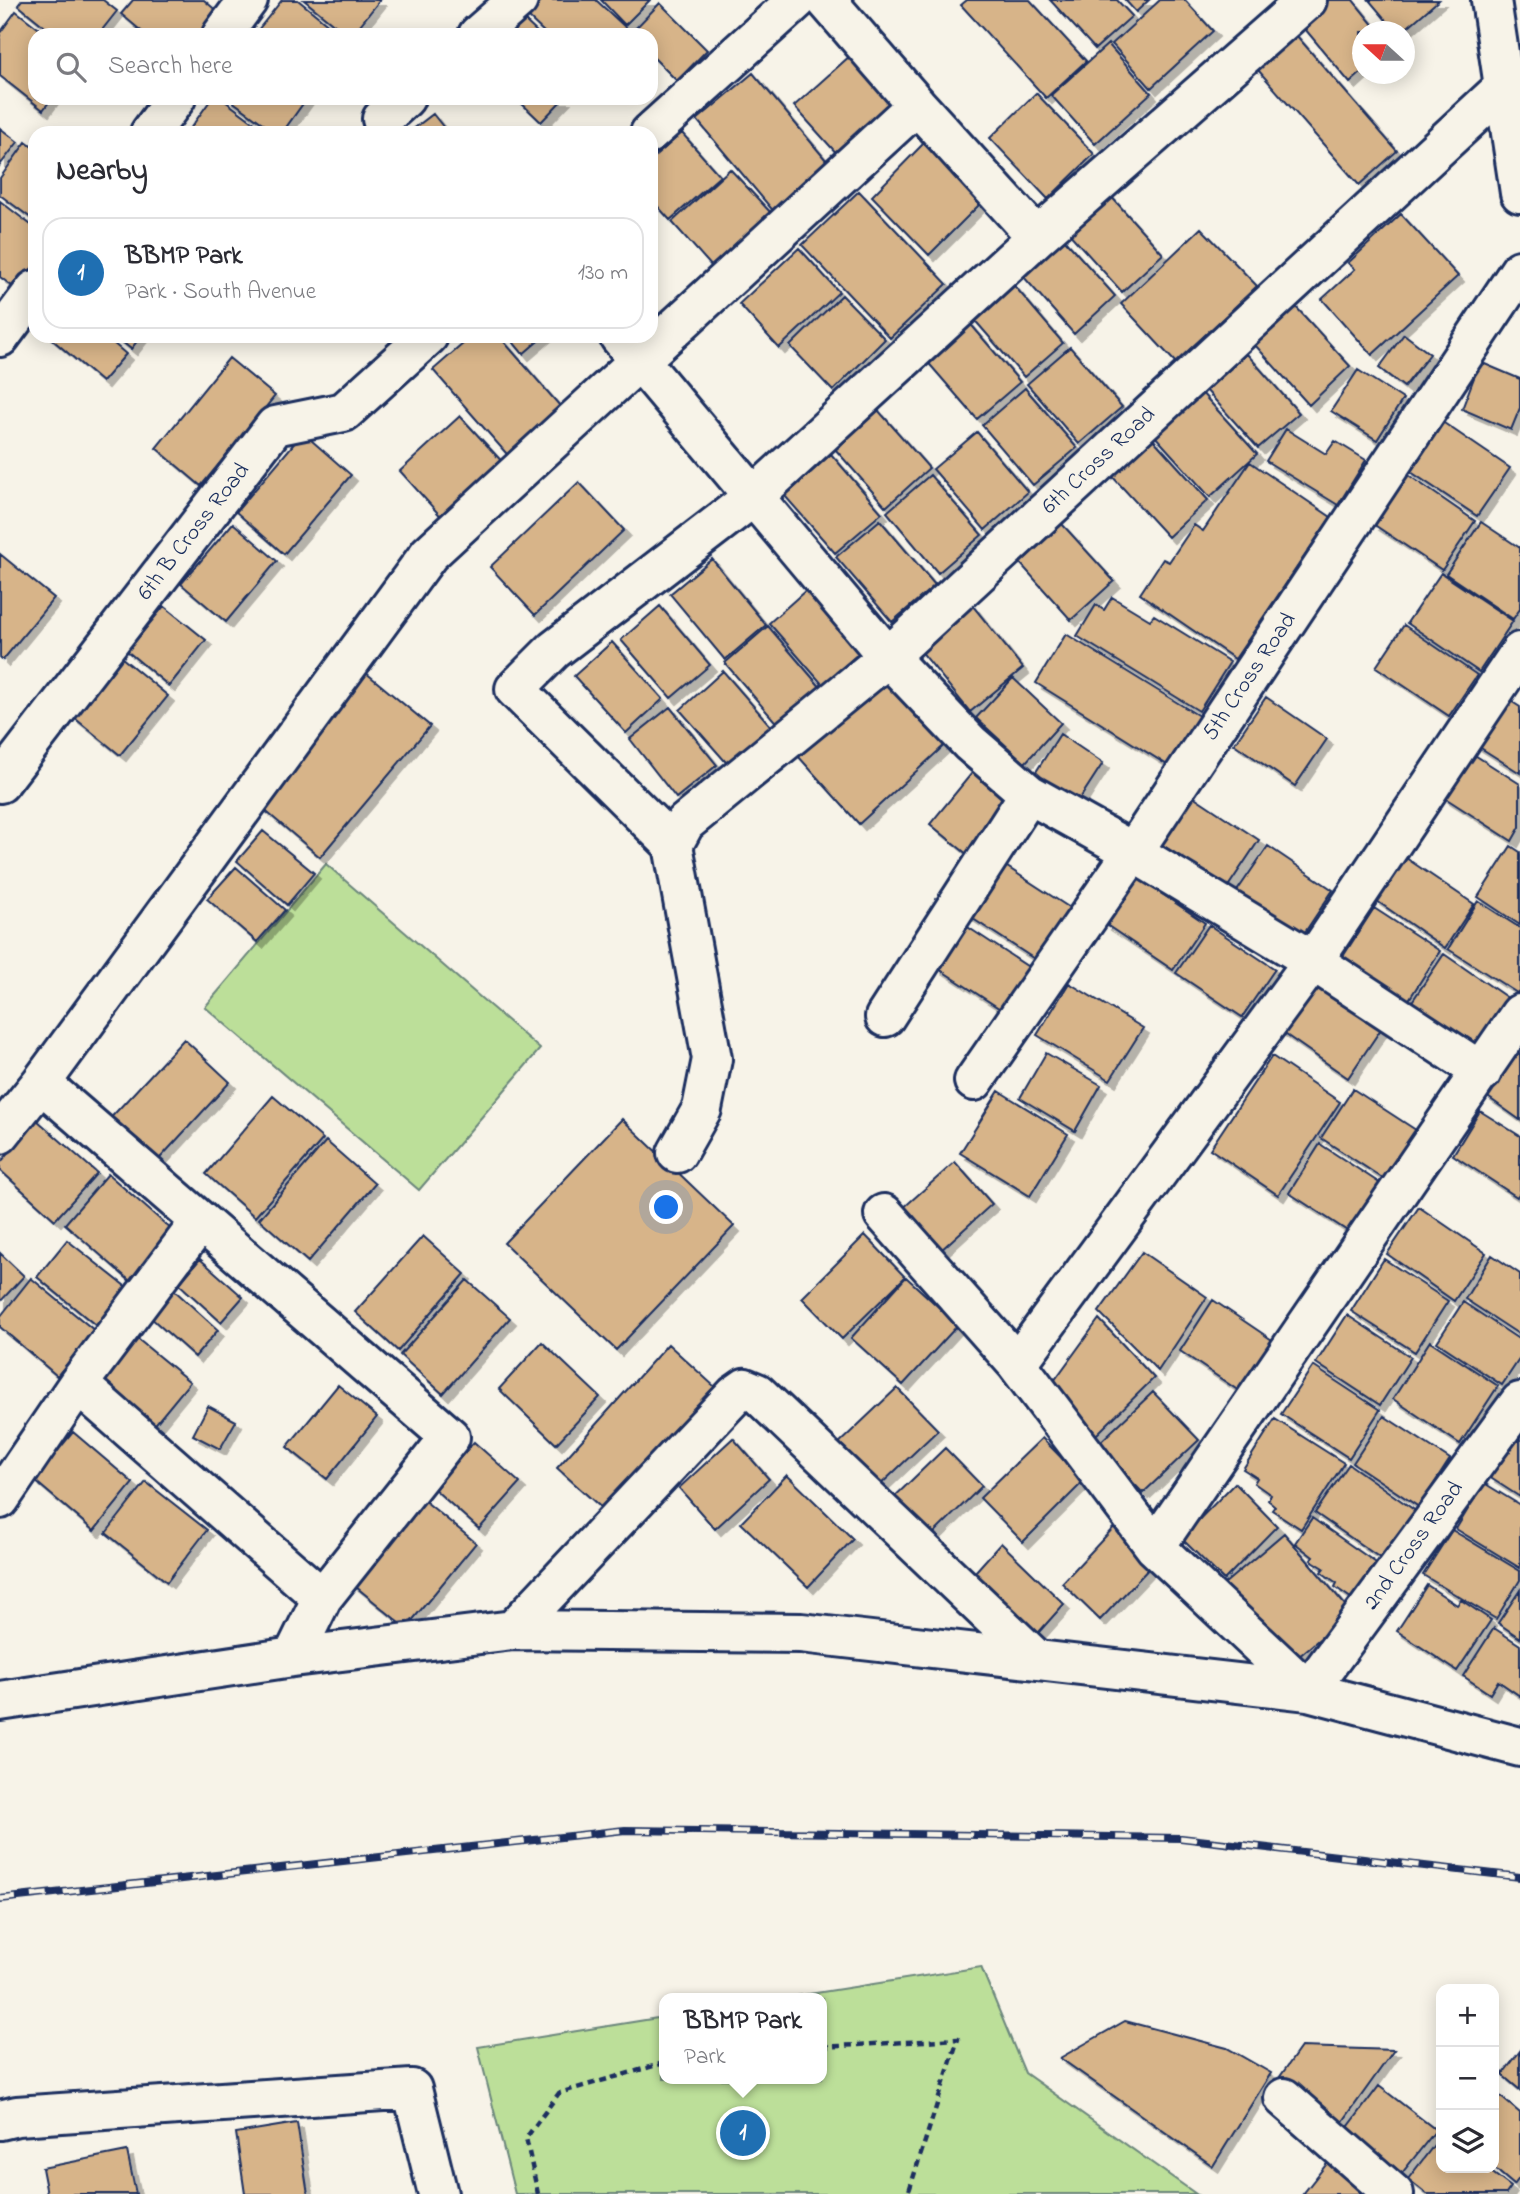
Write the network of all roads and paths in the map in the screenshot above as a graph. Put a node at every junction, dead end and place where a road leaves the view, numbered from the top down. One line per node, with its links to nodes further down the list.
1 (248, 0): 7 (street)
2 (518, 0): 8 (street)
3 (797, 0): 13 (street)
4 (826, 0): 11 (street)
5 (1307, 0): 16 (street)
6 (1491, 0): 9 (street)
7 (227, 28)
8 (486, 28)
9 (1503, 88): 14 (street); 25 (street, 6th Cross Road)
10 (171, 105): 12 (street)
11 (917, 105): 16 (street); 19 (street)
12 (155, 126)
13 (658, 126)
14 (1515, 135): 15 (street)
15 (1520, 193)
16 (1037, 237): 23 (street)
17 (1520, 270): 29 (street, 5th Cross Road)
18 (28, 299): 20 (street)
19 (658, 324)
20 (0, 337)
21 (420, 343): 26 (street, 6th B Cross Road)
22 (629, 348): 23 (street); 35 (street)
23 (752, 497): 25 (street); 28 (street)
24 (1520, 652): 30 (street)
25 (888, 657): 27 (street); 28 (street, 6th Cross Road)
26 (0, 783)
27 (1029, 794): 29 (street); 32 (street)
28 (679, 834): 37 (street)
29 (1133, 852): 30 (street); 34 (street, 5th Cross Road)
30 (1313, 961): 33 (street); 40 (street)
31 (1520, 1014): 33 (street)
32 (885, 1017)
33 (1482, 1072): 44 (street)
34 (974, 1081)
35 (41, 1083): 36 (street); 39 (street)
36 (0, 1134)
37 (677, 1153)
38 (884, 1214): 40 (street)
39 (200, 1222): 41 (street); 45 (street)
40 (1017, 1364): 44 (street)
41 (78, 1384): 43 (street); 45 (street)
42 (1520, 1402): 49 (street, 2nd Cross Road)
43 (0, 1499)
44 (1155, 1547): 49 (street)
45 (321, 1598): 47 (street)
46 (513, 1630): 47 (street); 48 (street); 48 (street)
47 (293, 1657): 50 (street)
48 (1037, 1660): 49 (street)
49 (1308, 1691): 51 (street)
50 (0, 1701)
51 (1520, 1746)
52 (827, 2047): 58 (path)
53 (659, 2064): 57 (path)
54 (1284, 2098): 59 (street)
55 (0, 2120): 56 (street)
56 (438, 2194)
57 (538, 2194)
58 (908, 2194)
59 (1394, 2194)

